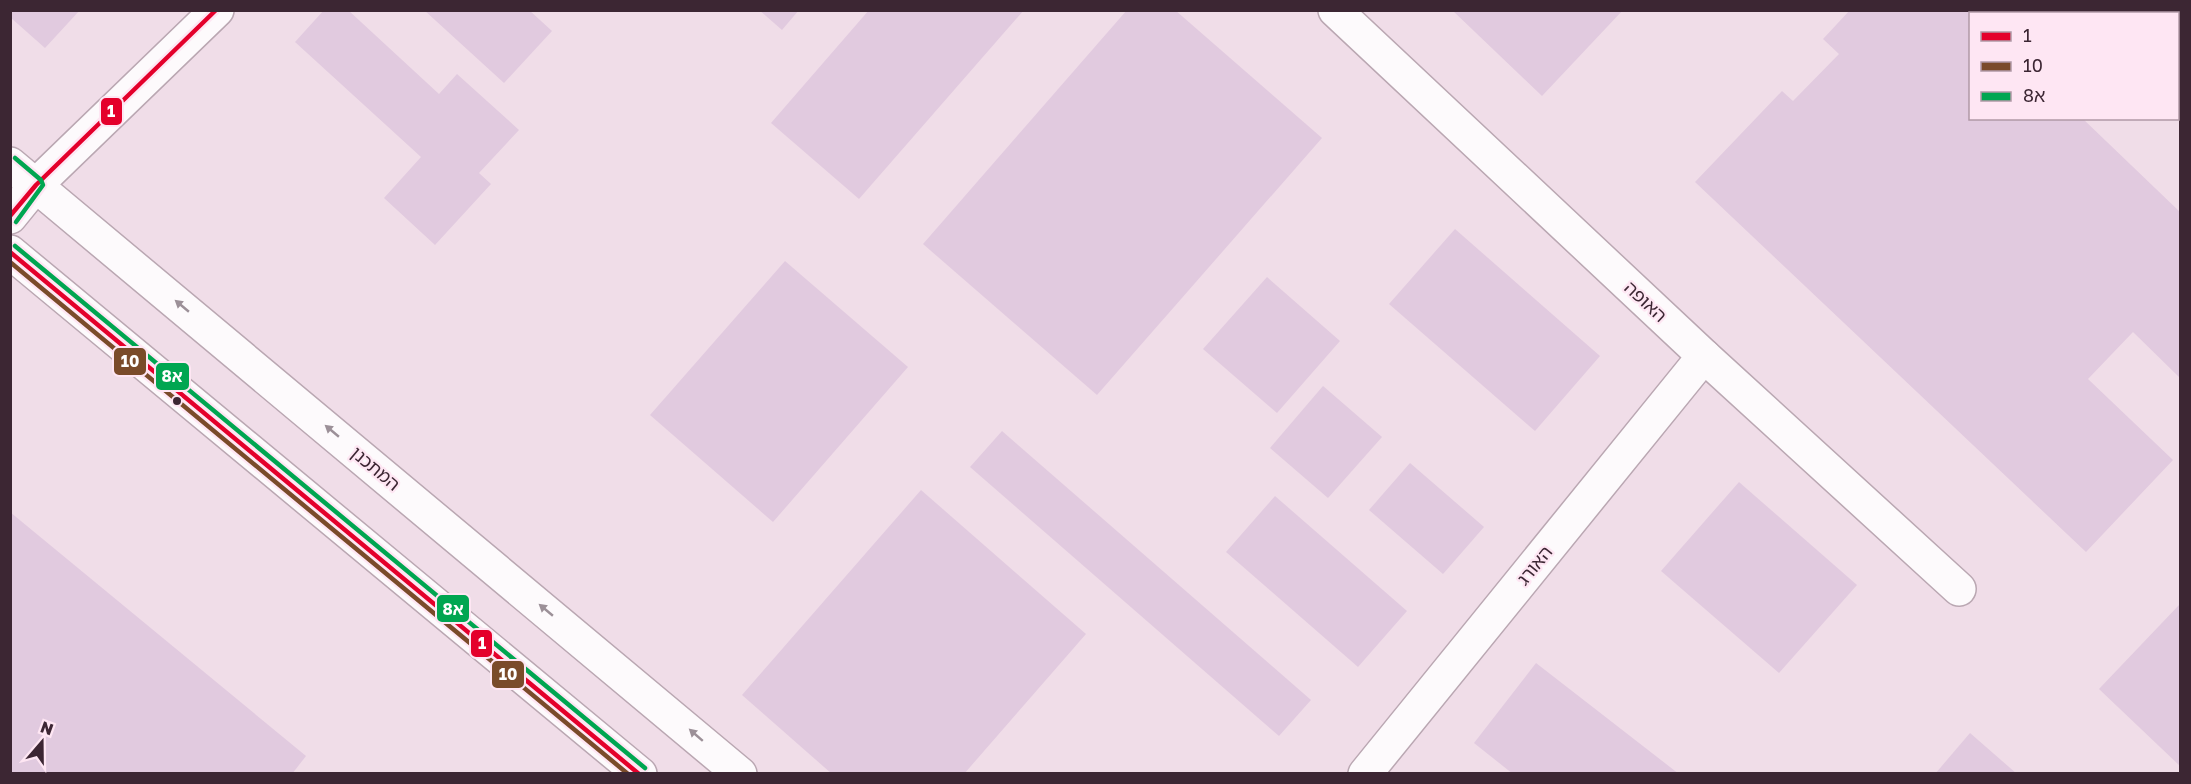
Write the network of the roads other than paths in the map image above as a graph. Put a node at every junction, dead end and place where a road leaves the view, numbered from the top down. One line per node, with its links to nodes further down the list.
1 (217, 10): 4 (street)
2 (1335, 10): 7 (street, האופה)
3 (10, 164): 4 (street, המתכנן)
4 (36, 185): 5 (street); 10 (street, המתכנן, one-way to 4)
5 (10, 218)
6 (10, 252): 9 (street)
7 (1704, 356): 8 (street, האופה); 11 (street, האורג)
8 (1959, 589)
9 (639, 774)
10 (740, 774)
11 (1365, 774)

